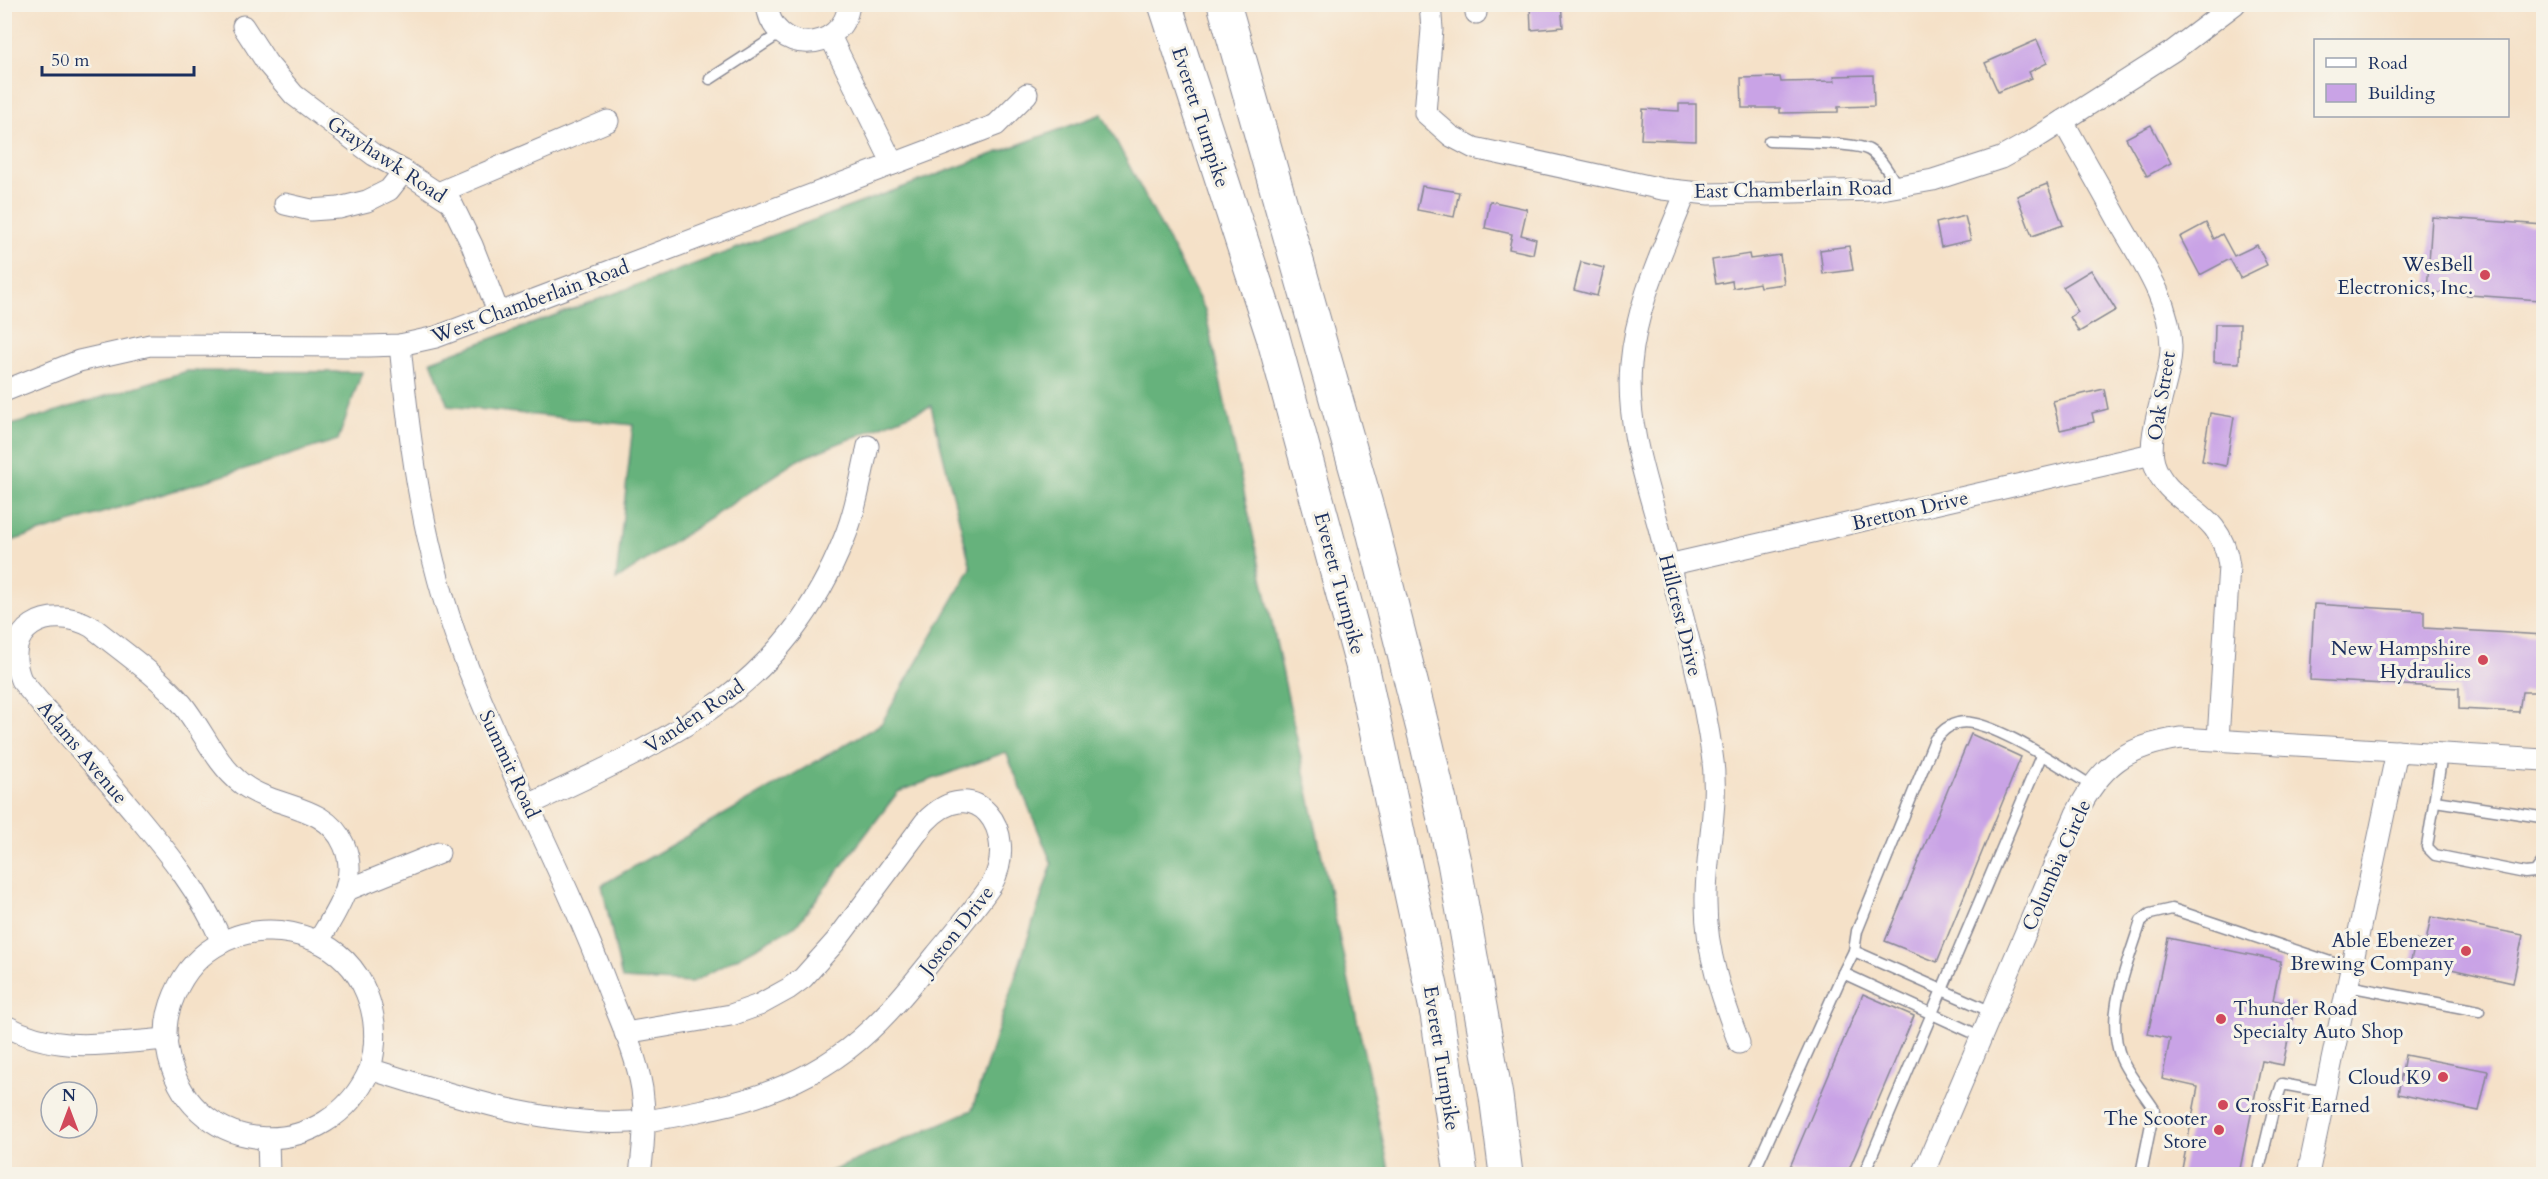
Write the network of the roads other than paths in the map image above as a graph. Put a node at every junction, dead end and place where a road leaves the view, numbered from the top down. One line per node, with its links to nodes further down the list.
1 (767, 4): 8 (street)
2 (849, 4): 9 (street)
3 (1165, 4): 59 (highway, Everett Turnpike)
4 (1224, 4): 60 (highway)
5 (1430, 4): 18 (street, East Chamberlain Road)
6 (2235, 4): 12 (street, East Chamberlain Road)
7 (243, 26): 16 (street, Grayhawk Road)
8 (781, 33): 9 (street); 10 (lane)
9 (830, 36): 15 (street)
10 (710, 79)
11 (1027, 94): 15 (street, West Chamberlain Road)
12 (2063, 121): 17 (street, East Chamberlain Road); 25 (street, Oak Street)
13 (608, 122): 19 (street)
14 (1769, 141): 17 (lane)
15 (893, 164): 21 (street, West Chamberlain Road)
16 (404, 171): 19 (street, Grayhawk Road); 20 (street)
17 (1898, 187): 18 (street, East Chamberlain Road)
18 (1686, 192): 26 (street, Hillcrest Drive)
19 (438, 193): 21 (street, Grayhawk Road)
20 (285, 204)
21 (499, 314): 22 (street, West Chamberlain Road)
22 (400, 345): 23 (street, West Chamberlain Road); 34 (street, Summit Road)
23 (4, 391)
24 (868, 446): 34 (street, Vanden Road)
25 (2152, 454): 26 (street, Bretton Drive); 27 (street, Oak Street)
26 (1668, 565): 52 (street, Hillcrest Drive)
27 (2218, 740): 28 (street, Columbia Circle); 32 (street, Columbia Circle)
28 (2397, 751): 29 (street, Columbia Circle); 43 (street)
29 (2442, 754): 31 (street, Columbia Circle); 33 (lane)
30 (2041, 756): 32 (lane); 41 (lane); 44 (lane)
31 (2544, 760)
32 (2092, 786): 46 (street, Columbia Circle)
33 (2435, 801): 35 (lane); 37 (lane)
34 (528, 805): 49 (street, Summit Road)
35 (2544, 824)
36 (439, 854): 38 (street)
37 (2544, 860)
38 (346, 890): 39 (street, Adams Avenue); 40 (street, Adams Avenue)
39 (222, 942): 40 (street); 51 (street)
40 (318, 942): 53 (street)
41 (1854, 951): 42 (lane); 44 (lane)
42 (1843, 973): 47 (lane); 61 (lane)
43 (2349, 978): 45 (lane); 54 (street); 64 (lane)
44 (1943, 990): 46 (lane); 47 (lane)
45 (2479, 1011)
46 (1992, 1012): 50 (street, Columbia Circle)
47 (1932, 1014): 50 (lane); 62 (lane)
48 (4, 1026): 51 (street)
49 (625, 1033): 55 (street, Summit Road); 55 (street, Joston Drive)
50 (1982, 1037): 63 (street, Columbia Circle)
51 (167, 1039): 56 (street)
52 (1739, 1043)
53 (370, 1069): 55 (street, Joston Drive); 56 (street)
54 (2325, 1092): 65 (lane); 66 (street)
55 (645, 1121): 58 (street, Summit Road)
56 (268, 1138): 57 (street)
57 (269, 1174)
58 (640, 1174)
59 (1461, 1174)
60 (1506, 1174)
61 (1753, 1174)
62 (1864, 1174)
63 (1923, 1174)
64 (2140, 1174)
65 (2258, 1174)
66 (2308, 1174)

